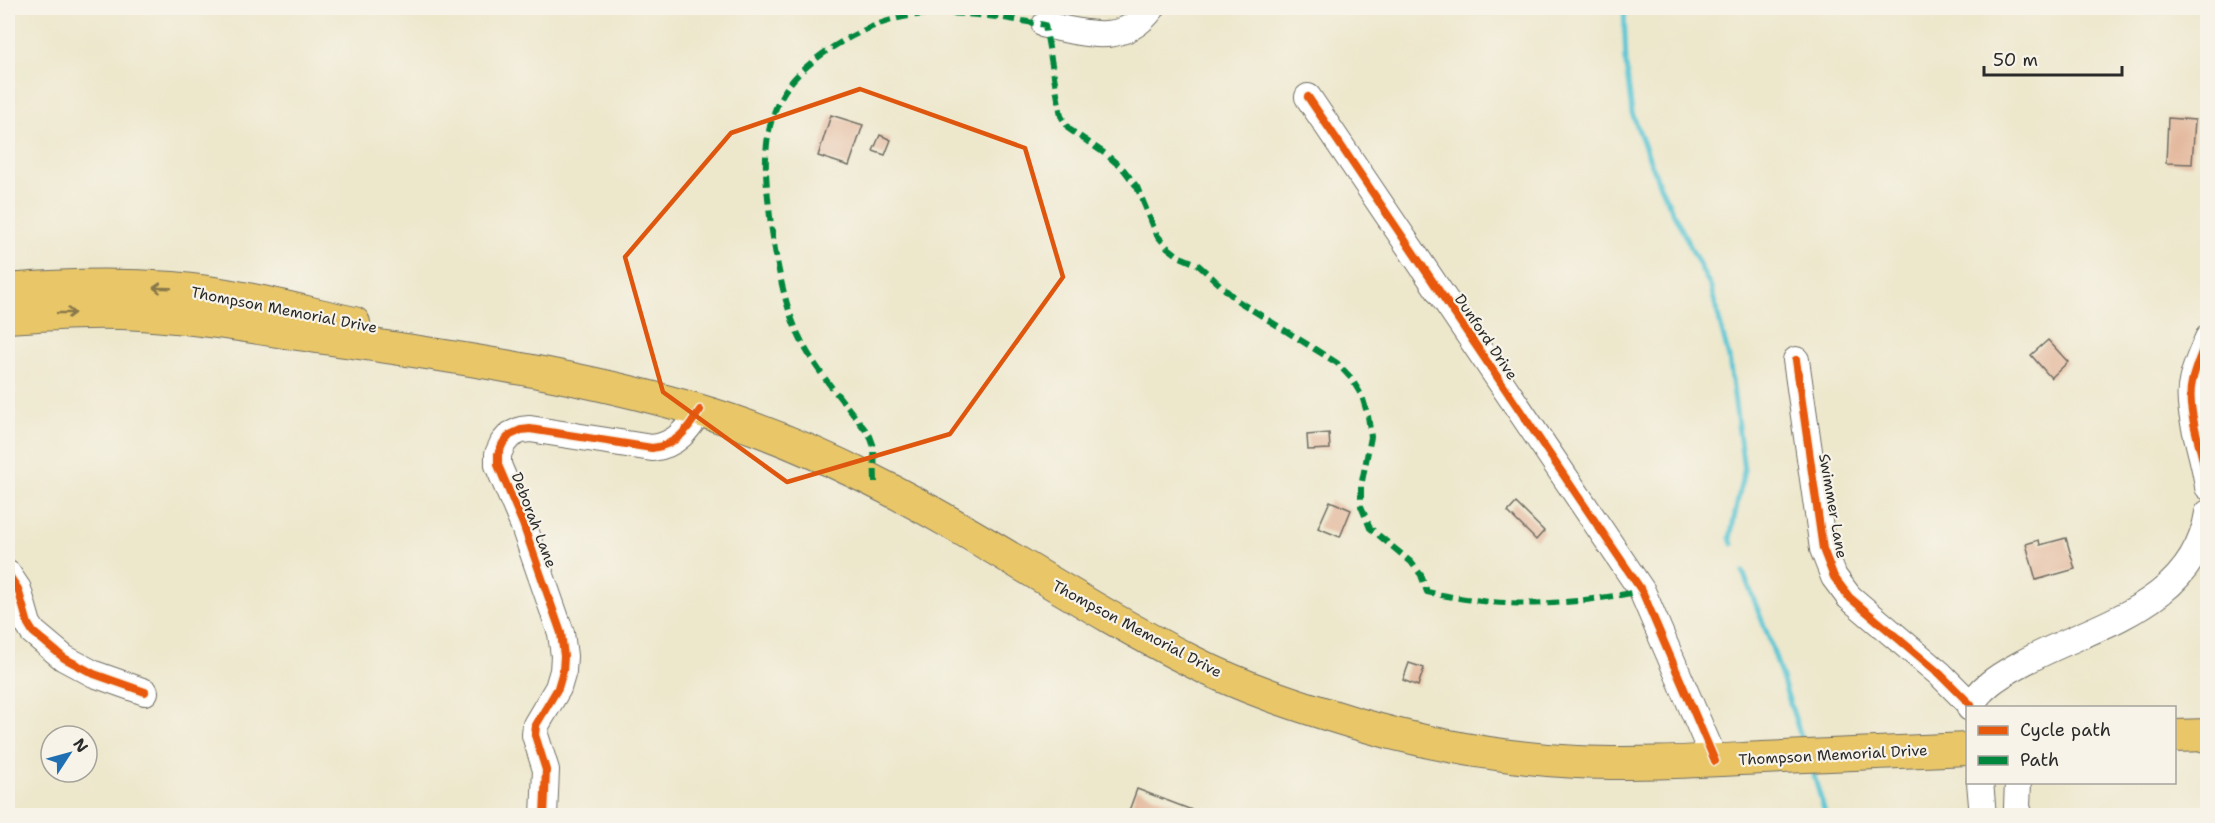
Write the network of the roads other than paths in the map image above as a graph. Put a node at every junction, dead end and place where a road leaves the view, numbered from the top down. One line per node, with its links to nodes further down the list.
1 (1152, 8): 2 (street)
2 (1045, 25)
3 (1308, 97): 21 (street, Dunford Drive)
4 (8, 290): 7 (main road, Thompson Memorial Drive, one-way to 4)
5 (8, 317): 7 (main road, Thompson Memorial Drive, one-way to 7)
6 (2208, 338): 10 (street)
7 (484, 360): 9 (main road, Thompson Memorial Drive)
8 (1796, 360): 14 (street, Swimmer Lane)
9 (700, 410): 21 (main road, Thompson Memorial Drive); 24 (street, Deborah Lane)
10 (2208, 487)
11 (2208, 513): 15 (street)
12 (8, 574): 13 (street)
13 (146, 692)
14 (1967, 706)
15 (1970, 706)
16 (1966, 725): 19 (street)
17 (2208, 735): 18 (main road)
18 (2176, 736)
19 (1966, 745)
20 (1966, 750): 21 (main road, Thompson Memorial Drive)
21 (1715, 760)
22 (1980, 784): 25 (street)
23 (2018, 784): 26 (street)
24 (544, 816)
25 (1983, 816)
26 (2020, 816)

